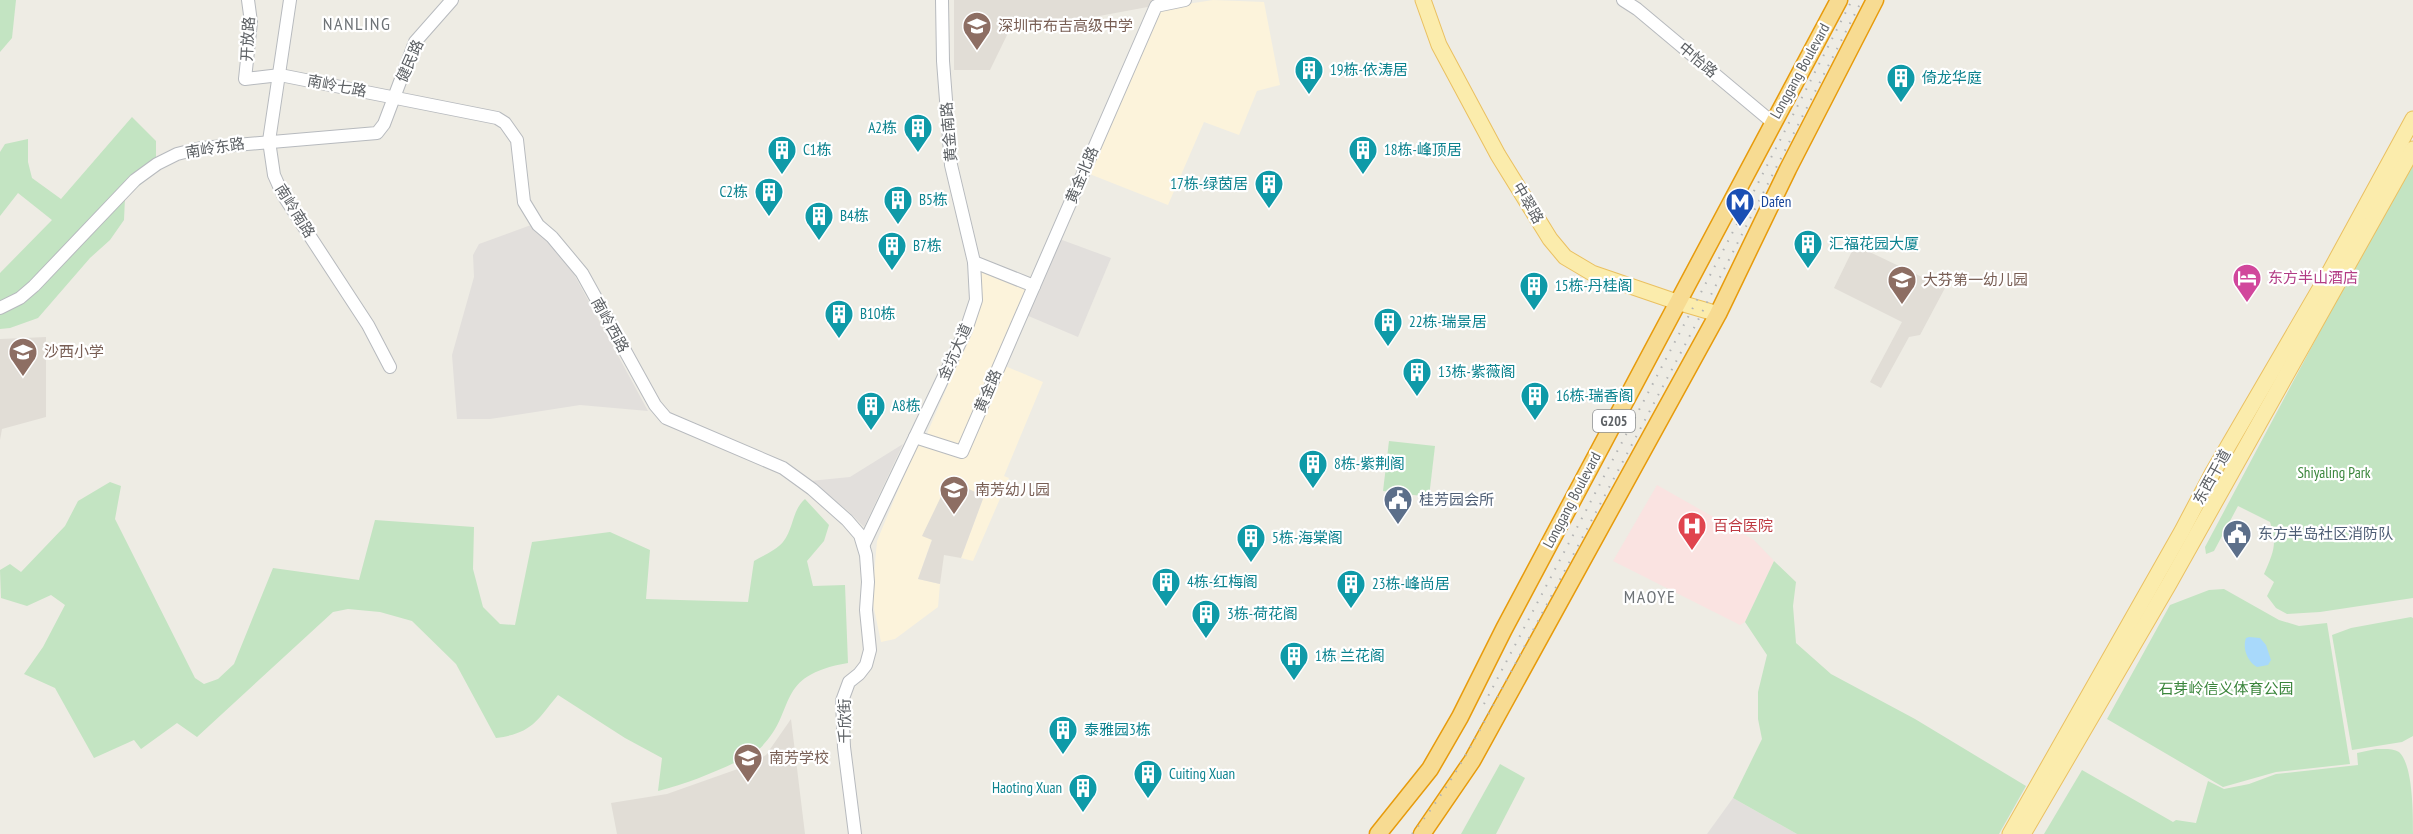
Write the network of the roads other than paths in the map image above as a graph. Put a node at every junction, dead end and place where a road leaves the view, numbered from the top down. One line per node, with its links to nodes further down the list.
1 (248, 0): 10 (street, 开放路)
2 (290, 0): 10 (street, 南岭南路)
3 (453, 0): 11 (street, 健民路)
4 (942, 0): 16 (street, 黄金南路)
5 (1185, 0): 17 (street, 黄金北路)
6 (1423, 0): 18 (main road, 中翠路)
7 (1623, 0): 13 (street, 中怡路)
8 (1839, 0): 13 (highway, Longgang Boulevard / G205)
9 (1875, 0): 20 (highway, G205)
10 (280, 75): 11 (street, 南岭七路); 14 (street, 南岭南路)
11 (394, 98): 14 (street, 南岭东路); 23 (street, 南岭西路)
12 (2413, 119): 27 (main road, 东西干道)
13 (1772, 122): 18 (highway, Longgang Boulevard / G205)
14 (268, 141): 19 (street, 南岭东路); 21 (street, 南岭南路)
15 (2413, 149): 28 (main road, 东西干道)
16 (974, 262): 17 (street); 22 (street, 金坑大道)
17 (1034, 286): 22 (street, 黄金路)
18 (1677, 302): 20 (main road, 中翠路); 25 (highway, Longgang Boulevard / G205)
19 (0, 308)
20 (1718, 314): 26 (highway, G205)
21 (390, 367)
22 (915, 437): 23 (street)
23 (864, 544): 24 (street, 千欣街)
24 (855, 834)
25 (1378, 834)
26 (1422, 834)
27 (2010, 834)
28 (2023, 834)

